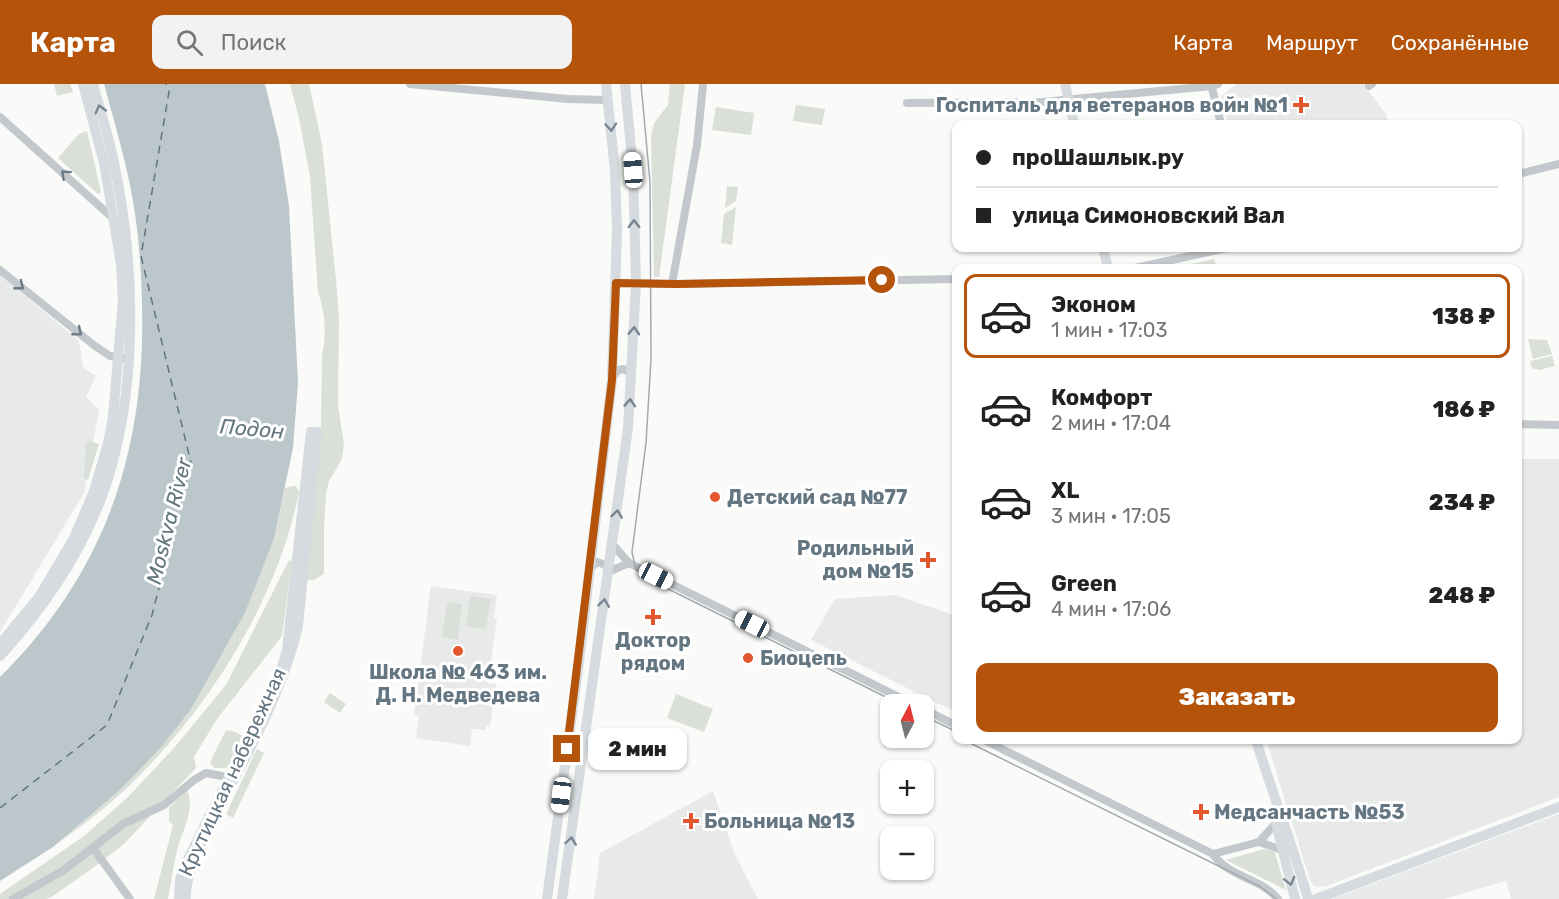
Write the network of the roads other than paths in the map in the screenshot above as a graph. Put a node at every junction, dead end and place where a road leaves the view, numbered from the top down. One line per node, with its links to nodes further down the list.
1 (83, 84): 17 (main road)
2 (93, 84): 20 (main road, one-way to 2)
3 (410, 84): 10 (street)
4 (606, 84): 10 (main road)
5 (625, 84): 26 (main road, one-way to 5)
6 (703, 84): 27 (street)
7 (1065, 84): 9 (main road)
8 (1214, 85): 9 (street); 14 (street)
9 (1068, 99): 11 (street); 13 (main road)
10 (608, 100): 25 (main road, one-way to 25)
11 (907, 103)
12 (0, 117): 18 (street, one-way to 12)
13 (1073, 120)
14 (1220, 120)
15 (1559, 164): 16 (street)
16 (1522, 173)
17 (108, 186): 18 (street); 19 (main road)
18 (87, 194): 19 (street)
19 (115, 220): 20 (street); 28 (main road)
20 (124, 228): 28 (main road)
21 (1209, 252): 22 (street)
22 (1154, 264)
23 (0, 270): 28 (street, one-way to 28)
24 (952, 279): 27 (street)
25 (616, 283): 26 (street); 29 (main road)
26 (636, 283): 27 (street); 30 (main road, one-way to 26)
27 (672, 284)
28 (123, 358): 38 (main road); 39 (main road)
29 (613, 378): 30 (street); 36 (main road)
30 (632, 379): 34 (main road, one-way to 30)
31 (1522, 424): 32 (street)
32 (1559, 425)
33 (314, 432): 47 (main road, Крутицкая набережная)
34 (612, 544): 35 (street); 37 (main road)
35 (629, 563): 37 (street); 42 (street)
36 (590, 569): 37 (street); 40 (main road)
37 (608, 572): 41 (main road, one-way to 37)
38 (0, 644)
39 (0, 656)
40 (577, 678): 41 (street); 59 (main road)
41 (594, 681): 60 (main road, one-way to 41)
42 (893, 694)
43 (934, 714): 44 (street)
44 (952, 723)
45 (992, 744): 54 (street)
46 (1257, 744): 48 (main road)
47 (230, 779): 52 (street); 57 (main road, Крутицкая набережная); 58 (main road, Крутицкая набережная)
48 (1274, 799): 50 (main road); 63 (main road)
49 (1559, 807): 64 (main road)
50 (1276, 823): 51 (street); 53 (main road)
51 (1259, 842): 53 (street); 54 (street)
52 (93, 848): 55 (street); 56 (street)
53 (1282, 850): 62 (main road, one-way to 62)
54 (1213, 854): 61 (street)
55 (13, 899)
56 (130, 899)
57 (179, 899)
58 (186, 899)
59 (547, 899)
60 (562, 899)
61 (1278, 899)
62 (1295, 899)
63 (1308, 899)
64 (1316, 899)

